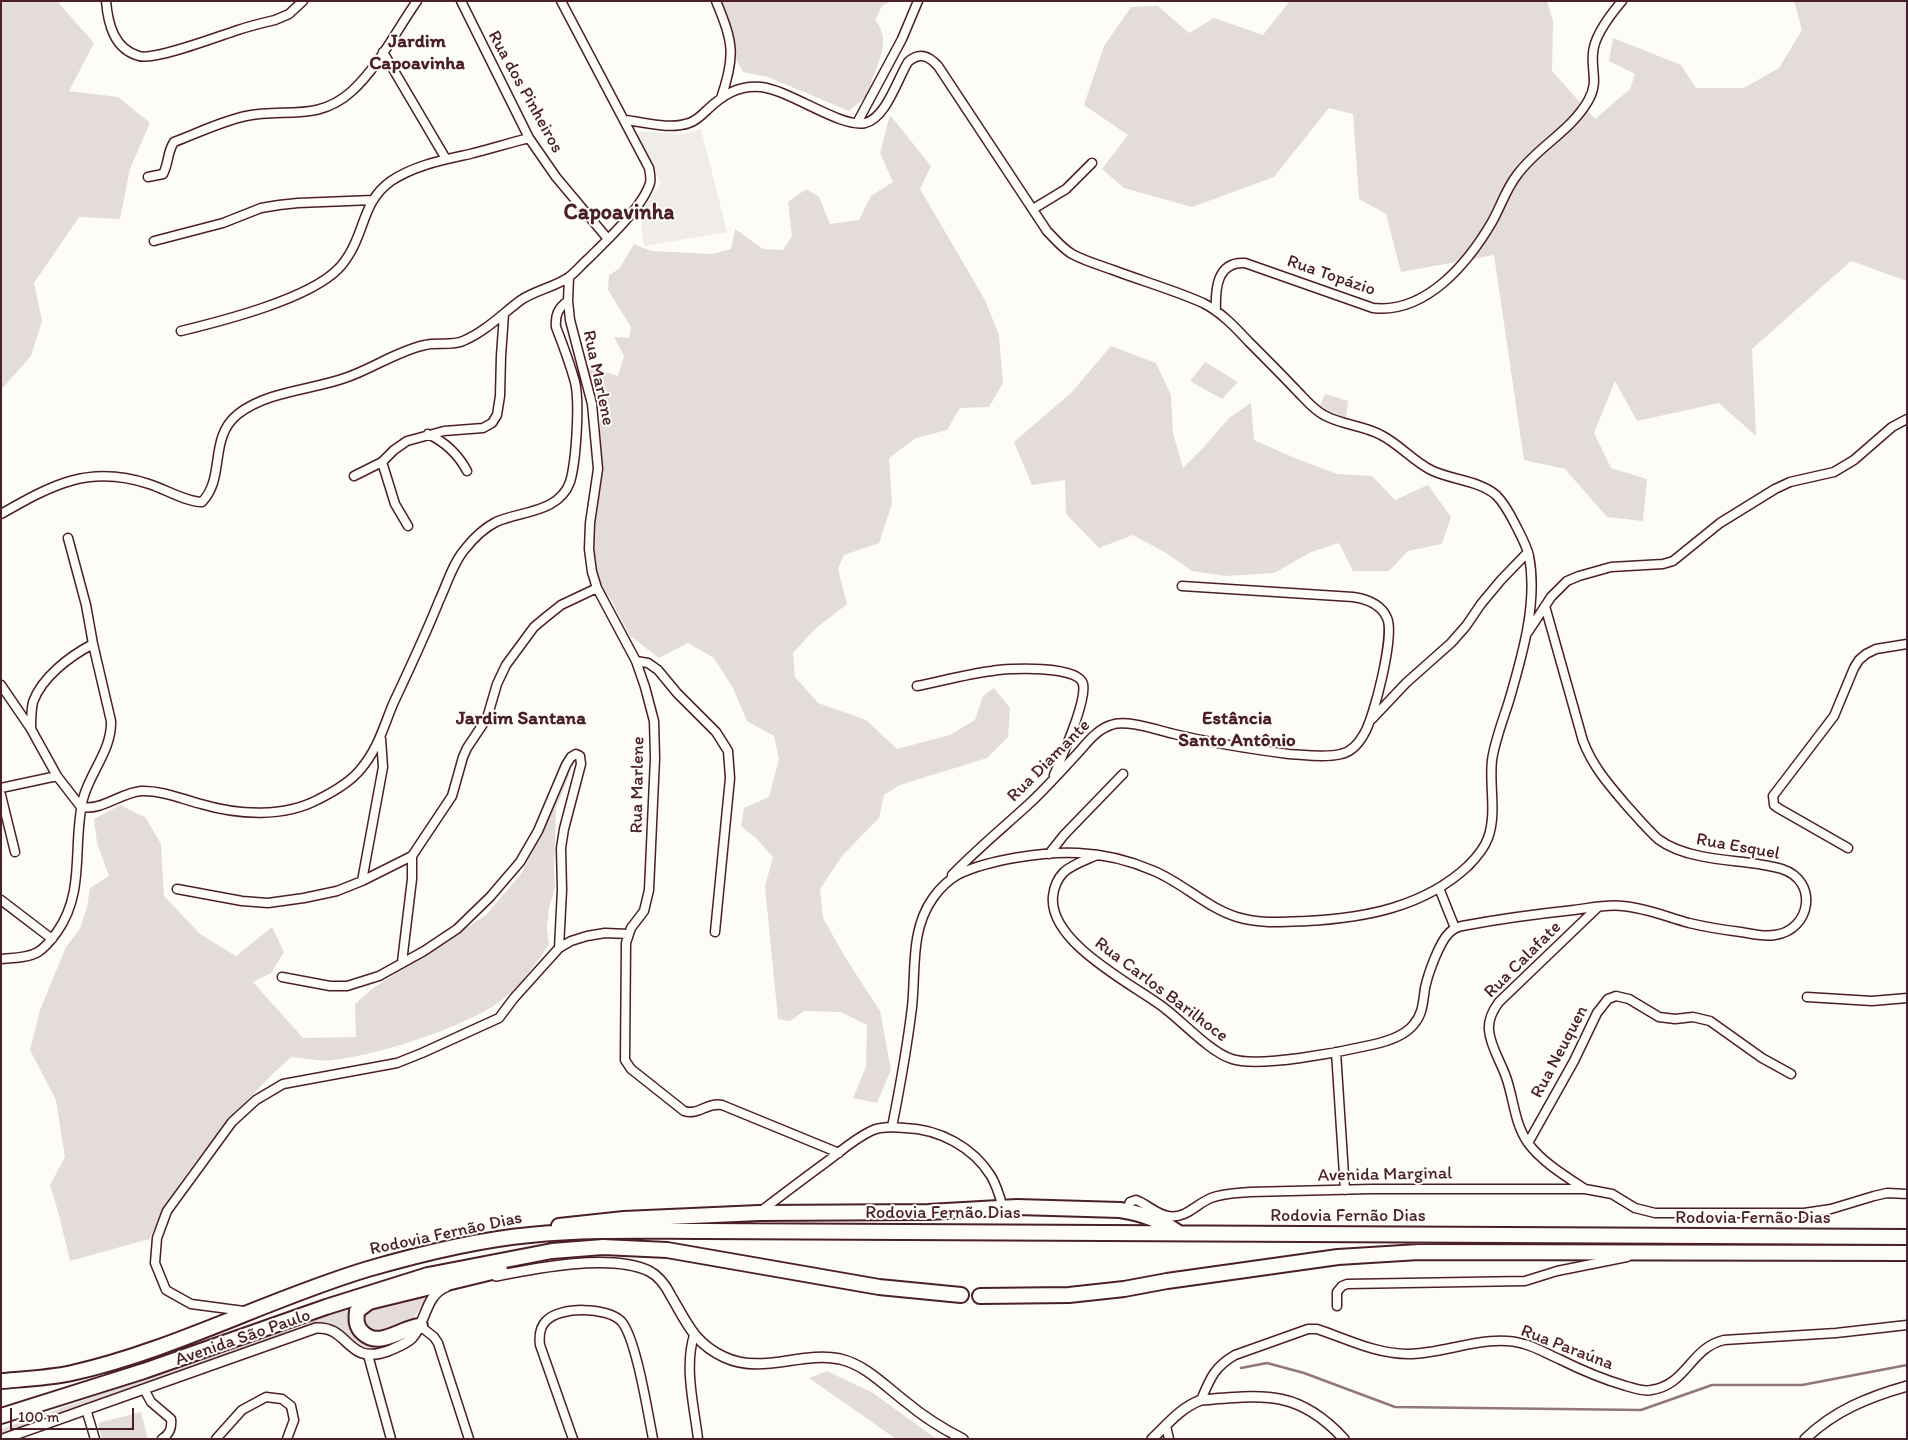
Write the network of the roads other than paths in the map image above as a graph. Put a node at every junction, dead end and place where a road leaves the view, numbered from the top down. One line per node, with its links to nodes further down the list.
1 (106, 1): 2 (street)
2 (302, 1)
3 (416, 1): 9 (street)
4 (461, 1): 13 (street, Rua dos Pinheiros)
5 (561, 1): 11 (street)
6 (716, 1): 10 (street)
7 (918, 1): 12 (street)
8 (1622, 1): 23 (street, Rua Topázio)
9 (384, 52): 14 (street); 16 (street)
10 (721, 98): 11 (street); 12 (street)
11 (625, 120): 19 (street)
12 (857, 123): 18 (street)
13 (529, 138): 14 (street); 19 (street, Rua dos Pinheiros)
14 (446, 159): 17 (street)
15 (1092, 163): 18 (street)
16 (148, 177)
17 (373, 200): 20 (street); 25 (street)
18 (1033, 209): 23 (street)
19 (608, 239): 21 (street)
20 (154, 241)
21 (569, 277): 22 (street, Rua Marlene); 24 (street)
22 (568, 301): 36 (street, Rua Marlene); 46 (street)
23 (1216, 310): 34 (street)
24 (504, 314): 27 (street); 31 (street)
25 (181, 331)
26 (1907, 419): 37 (street)
27 (428, 434): 28 (street); 29 (street)
28 (382, 462): 30 (street); 32 (street)
29 (467, 471)
30 (354, 476)
31 (1, 514)
32 (408, 526)
33 (68, 538): 39 (street)
34 (1528, 552): 38 (street); 44 (street)
35 (1182, 586): 44 (street, Rua Diamante)
36 (597, 588): 41 (street, Rua Marlene); 57 (street)
37 (1545, 606): 38 (street); 63 (street, Rua Esquel)
38 (1525, 636): 60 (street)
39 (93, 644): 45 (street); 52 (street)
40 (1907, 644): 53 (street)
41 (636, 661): 65 (street); 66 (street, Rua Marlene)
42 (1, 685): 45 (street)
43 (917, 686): 49 (street)
44 (1370, 720): 49 (street, Rua Diamante)
45 (31, 729): 48 (street)
46 (381, 738): 52 (street); 58 (street)
47 (1123, 774): 55 (street)
48 (57, 776): 50 (street); 52 (street)
49 (1051, 781): 59 (street, Rua Diamante)
50 (1, 788)
51 (1, 796): 54 (street)
52 (81, 807): 67 (street)
53 (1848, 848)
54 (15, 852)
55 (1049, 854): 56 (street); 59 (street)
56 (1097, 855): 60 (street); 74 (street, Rua Carlos Barilhoce)
57 (412, 856): 58 (street); 70 (street)
58 (362, 881): 61 (street)
59 (946, 882): 76 (street, Rua Diamante)
60 (1439, 888): 64 (street)
61 (176, 889)
62 (1, 900): 67 (street)
63 (1598, 907): 64 (street, Rua Esquel); 77 (street, Rua Calafate)
64 (1455, 928): 74 (street, Rua Carlos Barilhoce)
65 (715, 932)
66 (628, 934): 68 (street); 78 (street, Rua Marlene)
67 (52, 940): 69 (street)
68 (558, 948): 70 (street); 94 (street)
69 (1, 959)
70 (402, 962): 71 (street)
71 (282, 977)
72 (1808, 997): 73 (street)
73 (1907, 998)
74 (1336, 1052): 80 (street)
75 (1791, 1074): 77 (street, Rua Neuquen)
76 (892, 1127): 78 (street); 82 (street)
77 (1528, 1143): 79 (street, Rua Calafate)
78 (839, 1153): 84 (street)
79 (1585, 1189): 80 (street, Avenida Marginal); 81 (street, Avenida Marginal)
80 (1346, 1190): 83 (street, Avenida Marginal)
81 (1907, 1194)
82 (1003, 1208): 83 (highway); 84 (highway)
83 (1126, 1211): 85 (highway)
84 (759, 1213): 86 (highway)
85 (1180, 1233): 86 (highway, Rodovia Fernão Dias); 87 (highway, Rodovia Fernão Dias)
86 (530, 1235): 94 (highway, Rodovia Fernão Dias)
87 (1907, 1237)
88 (552, 1251): 91 (highway, Rodovia Fernão Dias); 96 (highway); 104 (highway, Rodovia Fernão Dias)
89 (1647, 1253): 90 (highway, Rodovia Fernão Dias); 92 (highway, Rodovia Fernão Dias); 93 (street)
90 (1907, 1253)
91 (961, 1295)
92 (980, 1296)
93 (1337, 1306)
94 (247, 1312): 99 (highway, Rodovia Fernão Dias)
95 (1907, 1325): 102 (street, Rua Paraúna)
96 (420, 1326): 97 (street); 98 (street); 112 (street)
97 (694, 1335): 115 (street); 116 (street)
98 (368, 1355): 101 (street, Avenida São Paulo); 111 (street)
99 (1, 1381)
100 (1907, 1386): 120 (street)
101 (144, 1389): 103 (street, Avenida São Paulo); 108 (street)
102 (1201, 1400): 105 (street); 119 (street)
103 (86, 1409): 106 (street, Avenida São Paulo); 107 (street)
104 (1, 1416)
105 (1166, 1426): 117 (street); 118 (street)
106 (3, 1439)
107 (95, 1439)
108 (162, 1439)
109 (216, 1439): 110 (street)
110 (287, 1439)
111 (391, 1439)
112 (469, 1439)
113 (573, 1439): 114 (street)
114 (653, 1439)
115 (698, 1439)
116 (963, 1439)
117 (1152, 1439)
118 (1169, 1439)
119 (1344, 1439)
120 (1804, 1439)

